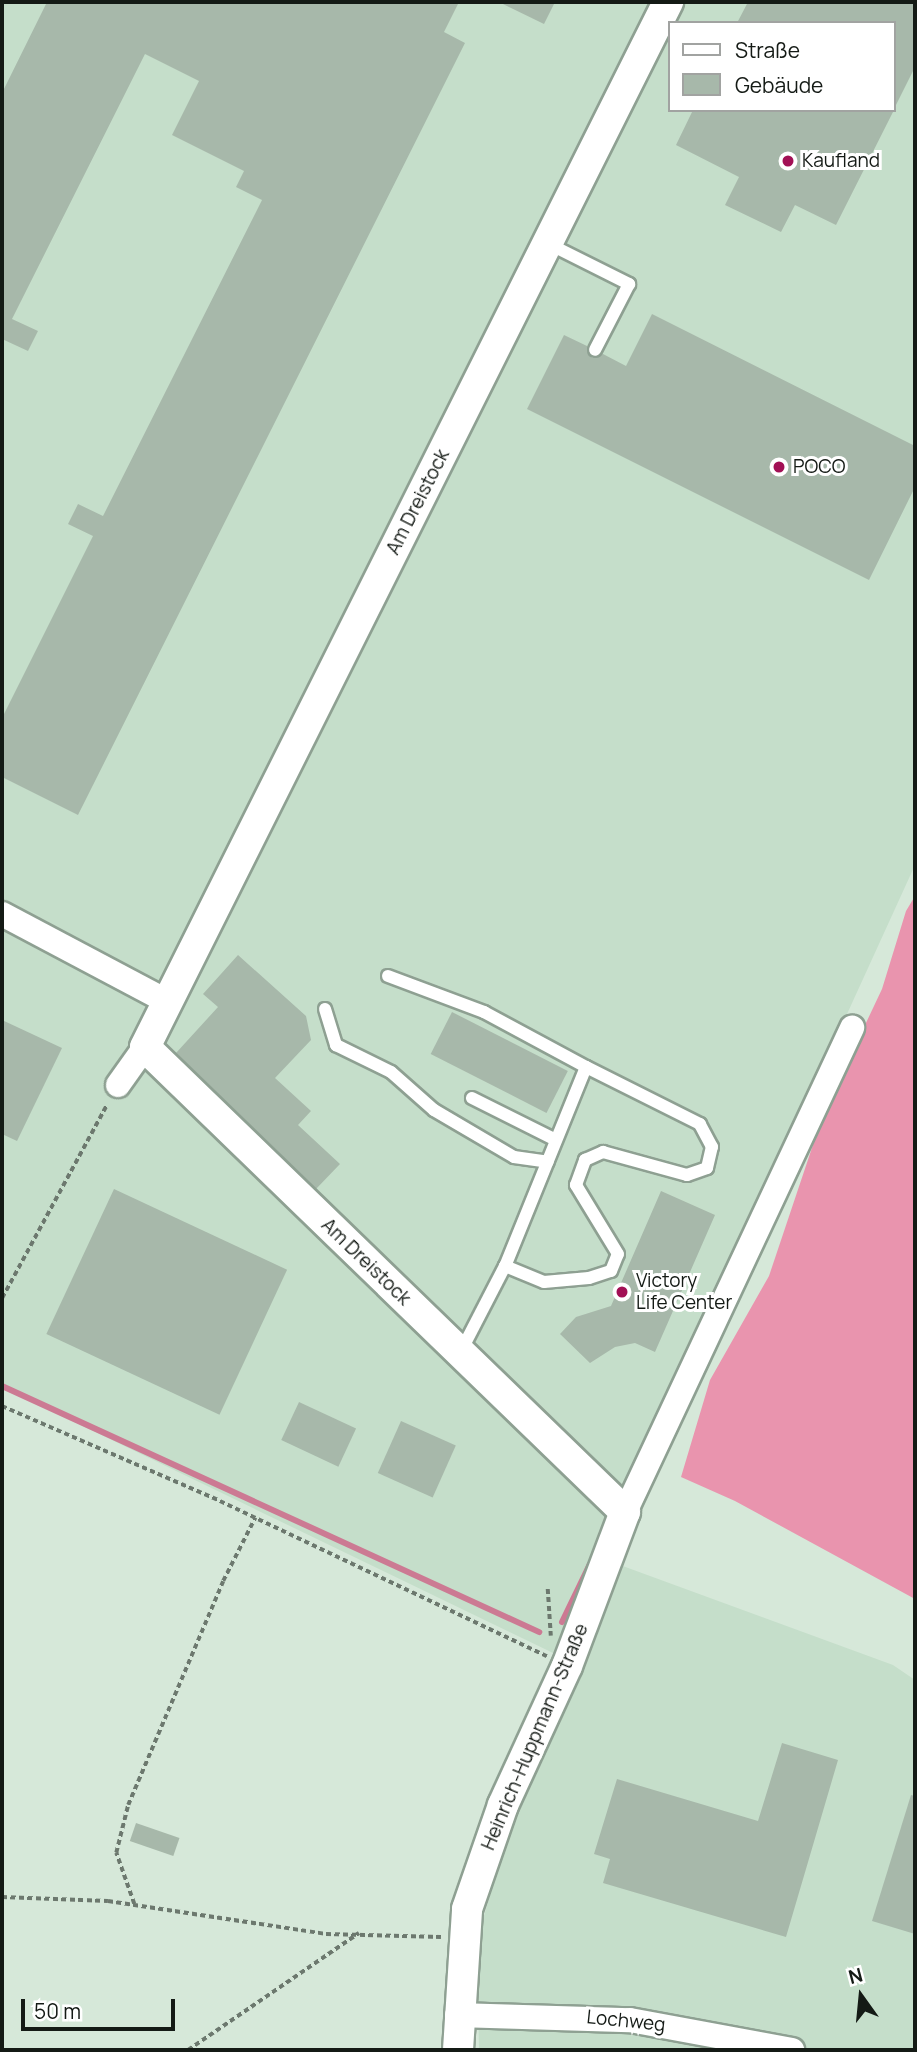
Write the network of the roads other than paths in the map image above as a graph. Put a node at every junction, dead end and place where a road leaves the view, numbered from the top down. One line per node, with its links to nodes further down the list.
1 (668, 2): 2 (street, Am Dreistock)
2 (547, 243): 3 (lane); 6 (street, Am Dreistock)
3 (595, 350)
4 (2, 914): 6 (street)
5 (388, 976): 10 (lane)
6 (168, 1002): 9 (street, Am Dreistock)
7 (325, 1009): 14 (lane)
8 (852, 1028): 17 (street)
9 (145, 1047): 11 (street); 16 (street, Am Dreistock)
10 (586, 1067): 13 (lane); 15 (lane)
11 (118, 1085)
12 (472, 1098): 13 (lane)
13 (554, 1139): 14 (lane)
14 (548, 1162): 15 (lane)
15 (505, 1266): 16 (lane)
16 (460, 1353): 17 (street, Am Dreistock)
17 (625, 1512): 18 (street, Heinrich-Huppmann-Straße)
18 (457, 2015): 19 (street, Heinrich-Huppmann-Straße); 20 (street, Lochweg)
19 (458, 2050)
20 (792, 2050)

